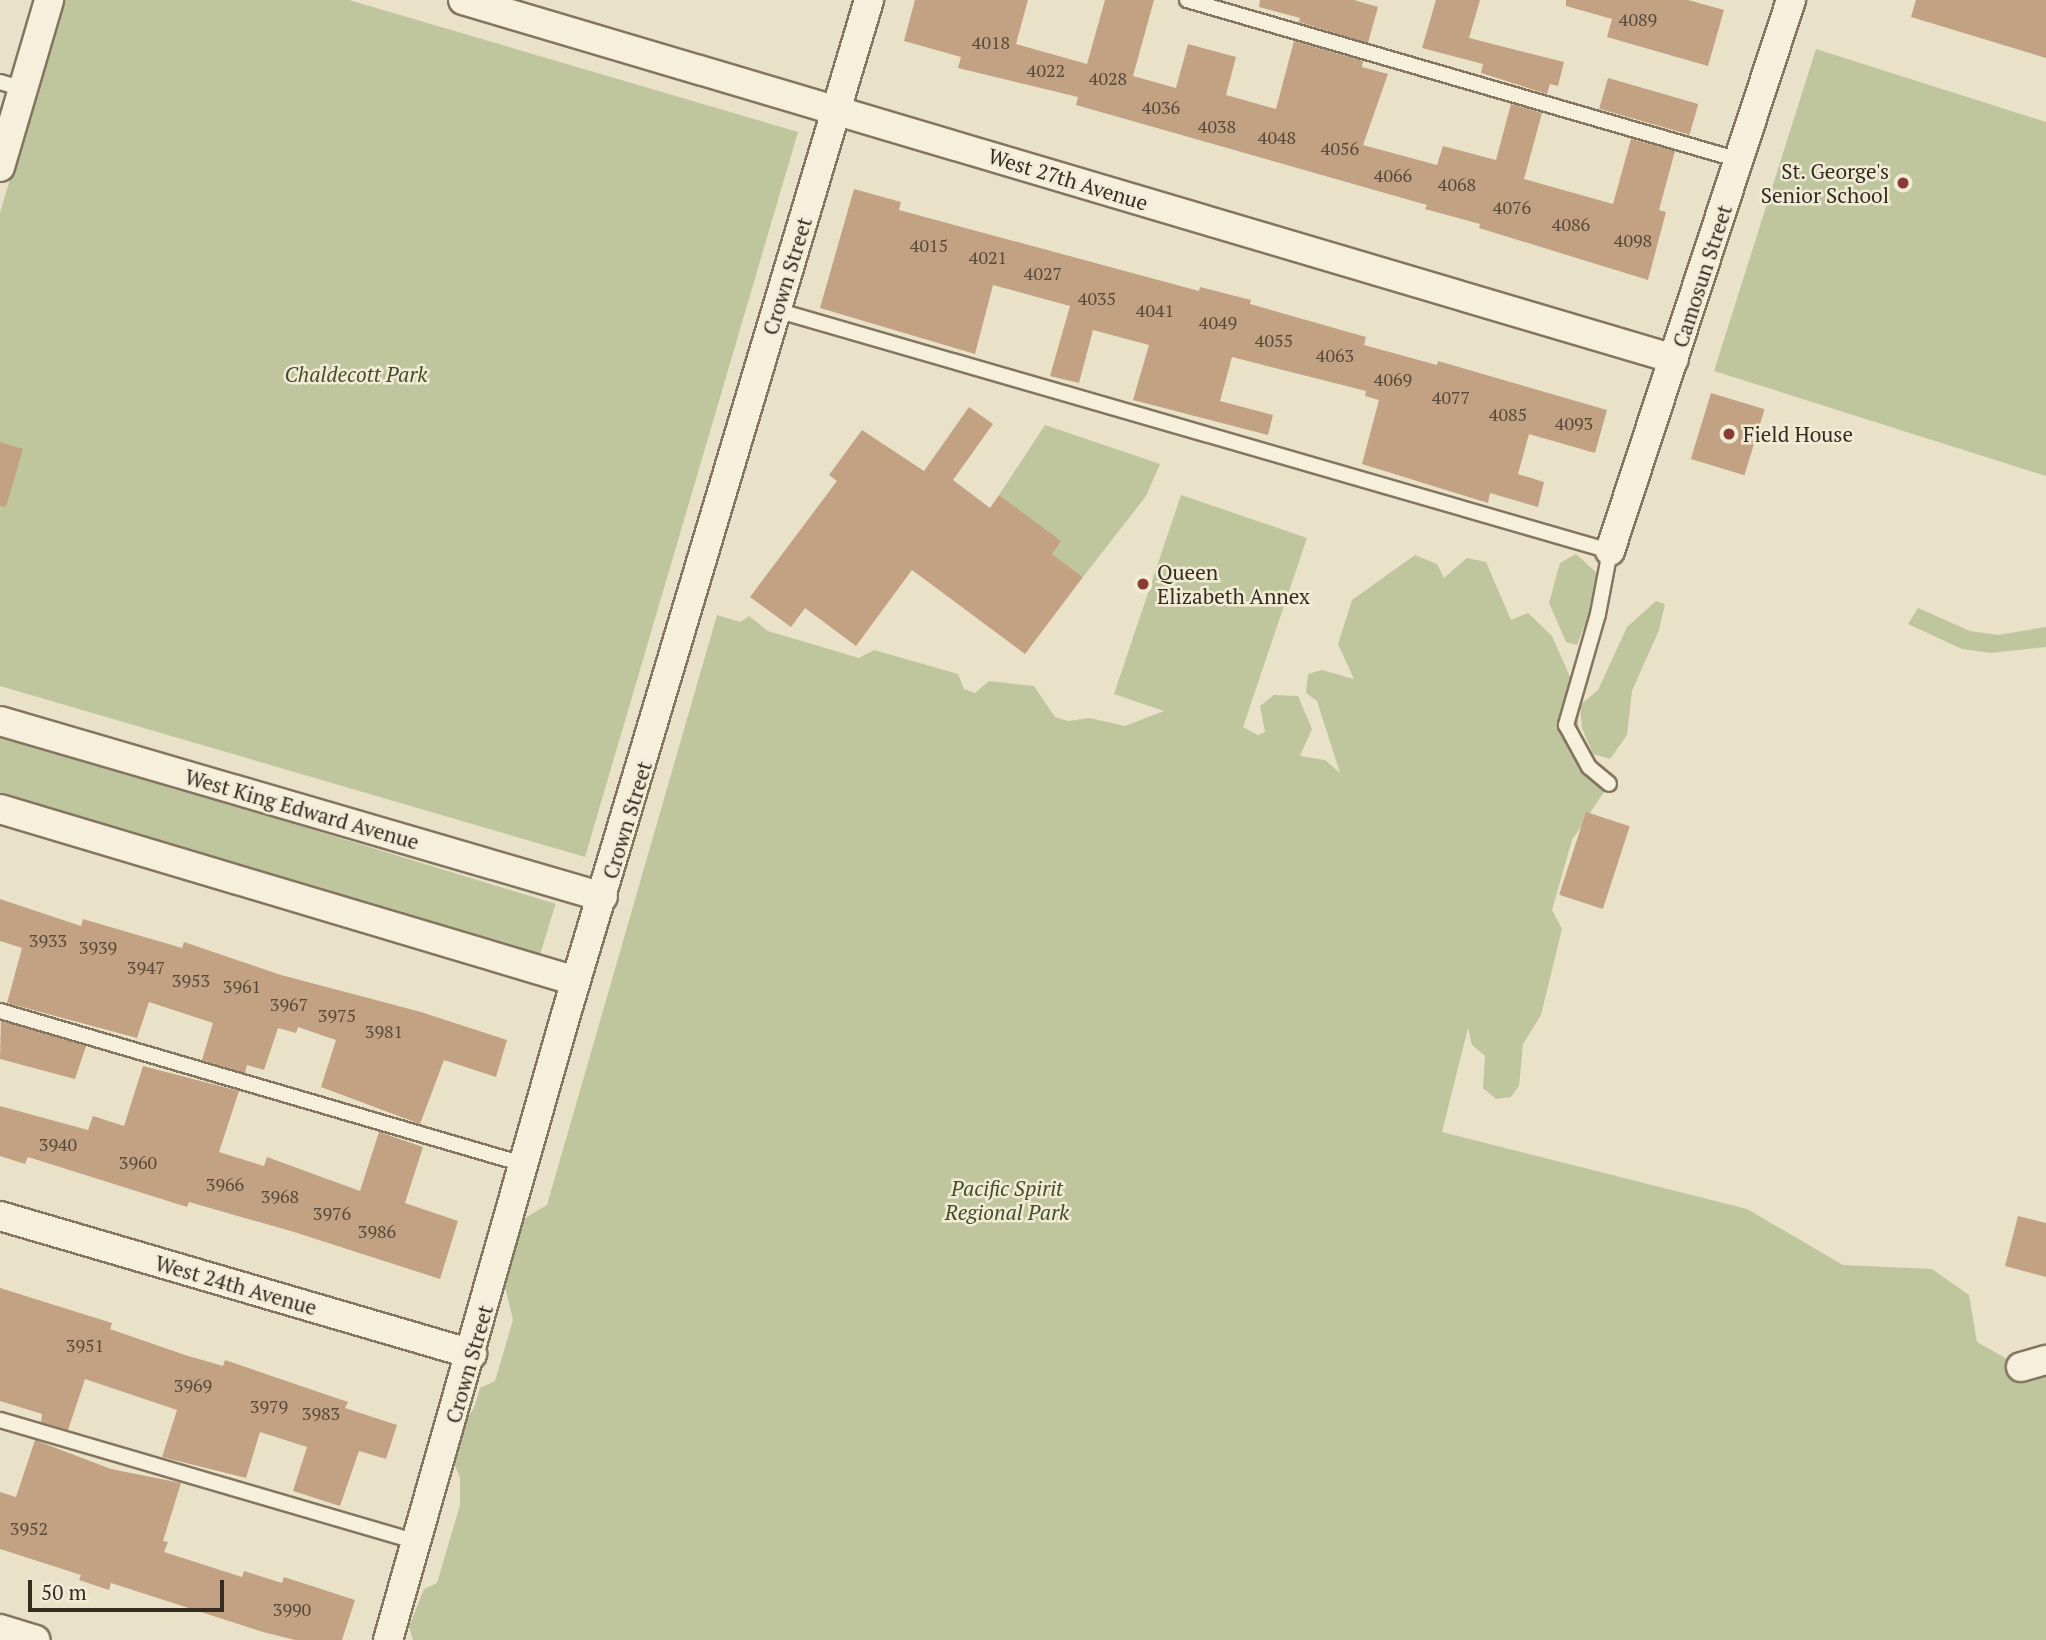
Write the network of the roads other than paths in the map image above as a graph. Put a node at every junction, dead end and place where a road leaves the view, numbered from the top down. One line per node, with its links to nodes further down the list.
1 (50, 0): 6 (street)
2 (463, 0): 7 (street, West 27th Avenue)
3 (869, 0): 7 (street, Crown Street)
4 (1187, 0): 8 (lane)
5 (1791, 0): 8 (street, Camosun Street)
6 (12, 85): 9 (street)
7 (836, 111): 10 (street, Crown Street); 11 (street, West 27th Avenue)
8 (1739, 160): 11 (street, Camosun Street)
9 (0, 167)
10 (776, 310): 12 (lane); 16 (street, Crown Street)
11 (1674, 359): 12 (street, Camosun Street)
12 (1610, 551): 14 (lane)
13 (0, 721): 16 (street, West King Edward Avenue)
14 (1609, 784)
15 (0, 809): 17 (street)
16 (603, 897): 17 (street, Crown Street)
17 (576, 981): 19 (street, Crown Street)
18 (0, 1011): 19 (lane)
19 (523, 1164): 21 (street, Crown Street)
20 (0, 1216): 21 (street, West 24th Avenue)
21 (472, 1354): 23 (street, Crown Street)
22 (0, 1420): 23 (lane)
23 (418, 1542): 26 (street, Crown Street)
24 (0, 1629): 25 (street)
25 (35, 1640)
26 (388, 1640)

